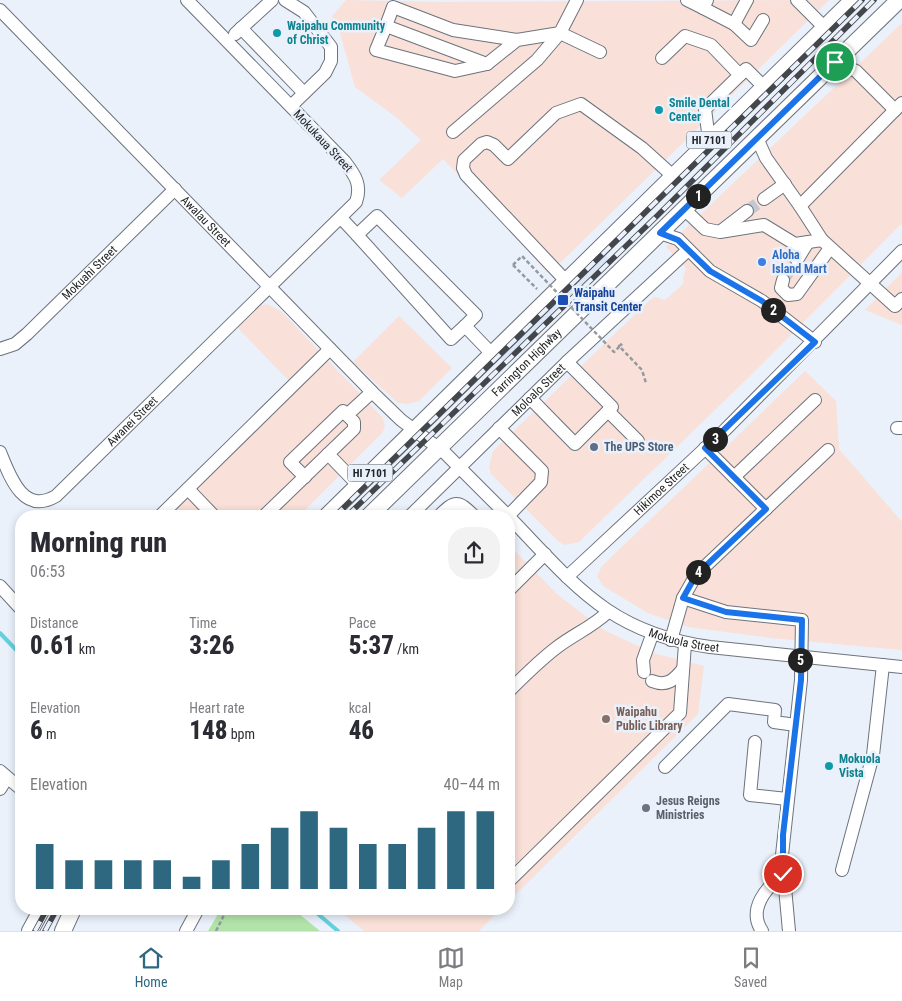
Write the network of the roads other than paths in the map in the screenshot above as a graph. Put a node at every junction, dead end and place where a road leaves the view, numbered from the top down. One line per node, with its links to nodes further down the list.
1 (187, 0): 19 (street, Mokukaua Street)
2 (272, 0): 15 (street)
3 (285, 0): 26 (street)
4 (577, 0): 17 (street)
5 (688, 0): 10 (street)
6 (747, 0): 13 (street)
7 (797, 0): 16 (street)
8 (853, 0): 16 (main road, HI 7101)
9 (899, 0): 22 (main road, Farrington Highway / HI 7101)
10 (705, 4): 13 (street)
11 (0, 10): 34 (street, Awalau Street)
12 (764, 20): 13 (street)
13 (734, 24)
14 (386, 26): 18 (street); 23 (street); 23 (street)
15 (241, 28): 19 (street); 26 (street)
16 (824, 28): 25 (main road, HI 7101)
17 (560, 33): 18 (street); 20 (street); 29 (street)
18 (517, 40): 23 (street)
19 (227, 41): 27 (street, Mokukaua Street)
20 (600, 52)
21 (662, 58): 24 (street)
22 (835, 62): 28 (street); 30 (main road, Farrington Highway / HI 7101)
23 (486, 64)
24 (740, 75): 25 (street); 31 (street)
25 (764, 87): 31 (main road, HI 7101)
26 (304, 94): 27 (street)
27 (291, 106): 39 (street, Mokukaua Street)
28 (899, 106): 36 (street)
29 (453, 132)
30 (757, 138): 33 (street); 37 (main road, Farrington Highway / HI 7101)
31 (709, 140): 32 (main road, HI 7101)
32 (673, 176): 49 (main road, HI 7101); 49 (street)
33 (785, 184): 35 (street); 36 (street)
34 (175, 190): 51 (street, Awalau Street); 55 (street, Mokuahi Street)
35 (764, 199)
36 (800, 206): 44 (street)
37 (684, 209): 40 (street); 41 (main road, Farrington Highway / HI 7101)
38 (747, 211): 40 (street)
39 (341, 218): 42 (street); 51 (street, Mokukaua Street)
40 (720, 232): 43 (street)
41 (660, 233): 45 (street); 67 (main road, Farrington Highway / HI 7101)
42 (357, 235): 53 (street); 53 (street)
43 (808, 242): 44 (street); 47 (street)
44 (826, 244): 48 (street); 50 (street)
45 (688, 250): 54 (street); 58 (street, Moloalo Street)
46 (902, 252): 50 (street, Hikimoe Street)
47 (797, 260)
48 (783, 280)
49 (566, 281): 57 (main road, HI 7101)
50 (870, 284): 52 (street); 54 (street, Hikimoe Street)
51 (270, 287): 56 (street, Awalau Street); 70 (street, Awanei Street)
52 (902, 299)
53 (465, 326): 57 (street)
54 (815, 342): 68 (street, Hikimoe Street)
55 (0, 349)
56 (330, 349): 59 (street, Awalau Street); 76 (street)
57 (492, 354): 65 (main road, HI 7101)
58 (567, 362): 60 (street, Moloalo Street); 62 (street)
59 (372, 392): 63 (street); 65 (street, Awalau Street)
60 (530, 398): 62 (street); 64 (street, Moloalo Street)
61 (815, 400): 74 (street)
62 (608, 411): 66 (street)
63 (347, 414): 71 (street); 73 (street)
64 (500, 428): 72 (street, Moloalo Street); 87 (street)
65 (414, 431): 67 (street, Mokuola Street); 75 (main road, HI 7101)
66 (638, 441)
67 (438, 447): 72 (street, Mokuola Street); 82 (main road, Farrington Highway / HI 7101)
68 (705, 448): 74 (street); 90 (street, Hikimoe Street)
69 (828, 450): 77 (street)
70 (0, 452)
71 (328, 454): 73 (street); 75 (street)
72 (460, 467): 83 (street, Moloalo Street); 86 (street, Mokuola Street)
73 (305, 477): 80 (street)
74 (734, 477): 77 (street)
75 (358, 485): 81 (main road, HI 7101)
76 (188, 489): 78 (street); 79 (street)
77 (766, 509): 93 (street)
78 (166, 510)
79 (208, 510)
80 (270, 510)
81 (333, 510)
82 (375, 510)
83 (416, 510)
84 (445, 510): 85 (street)
85 (468, 510)
86 (502, 510)
87 (514, 510)
88 (515, 523): 89 (street, Mokuola Street)
89 (545, 554): 90 (street, Mokuola Street); 91 (street)
90 (567, 577): 95 (street, Mokuola Street)
91 (515, 584)
92 (0, 586): 94 (street)
93 (683, 598): 97 (street); 99 (street)
94 (15, 602)
95 (608, 612): 96 (street, Mokuola Street); 103 (street)
96 (652, 635): 97 (street, Mokuola Street); 102 (street)
97 (671, 640): 98 (street, Mokuola Street)
98 (685, 644): 99 (street, Mokuola Street); 102 (street)
99 (800, 657): 100 (street, Mokuola Street); 104 (street)
100 (883, 666): 101 (street, Mokuola Street); 111 (street)
101 (902, 668)
102 (683, 669): 113 (street)
103 (515, 686)
104 (796, 725): 106 (street); 110 (street)
105 (755, 742): 110 (street)
106 (665, 767)
107 (3, 774): 108 (street); 109 (street)
108 (15, 784)
109 (0, 789)
110 (787, 799): 112 (street)
111 (842, 870)
112 (783, 874): 120 (street); 121 (street)
113 (515, 876)
114 (39, 915): 117 (main road)
115 (70, 915): 118 (main road)
116 (195, 915): 119 (street)
117 (30, 931)
118 (62, 931)
119 (186, 931)
120 (762, 931)
121 (789, 931)

